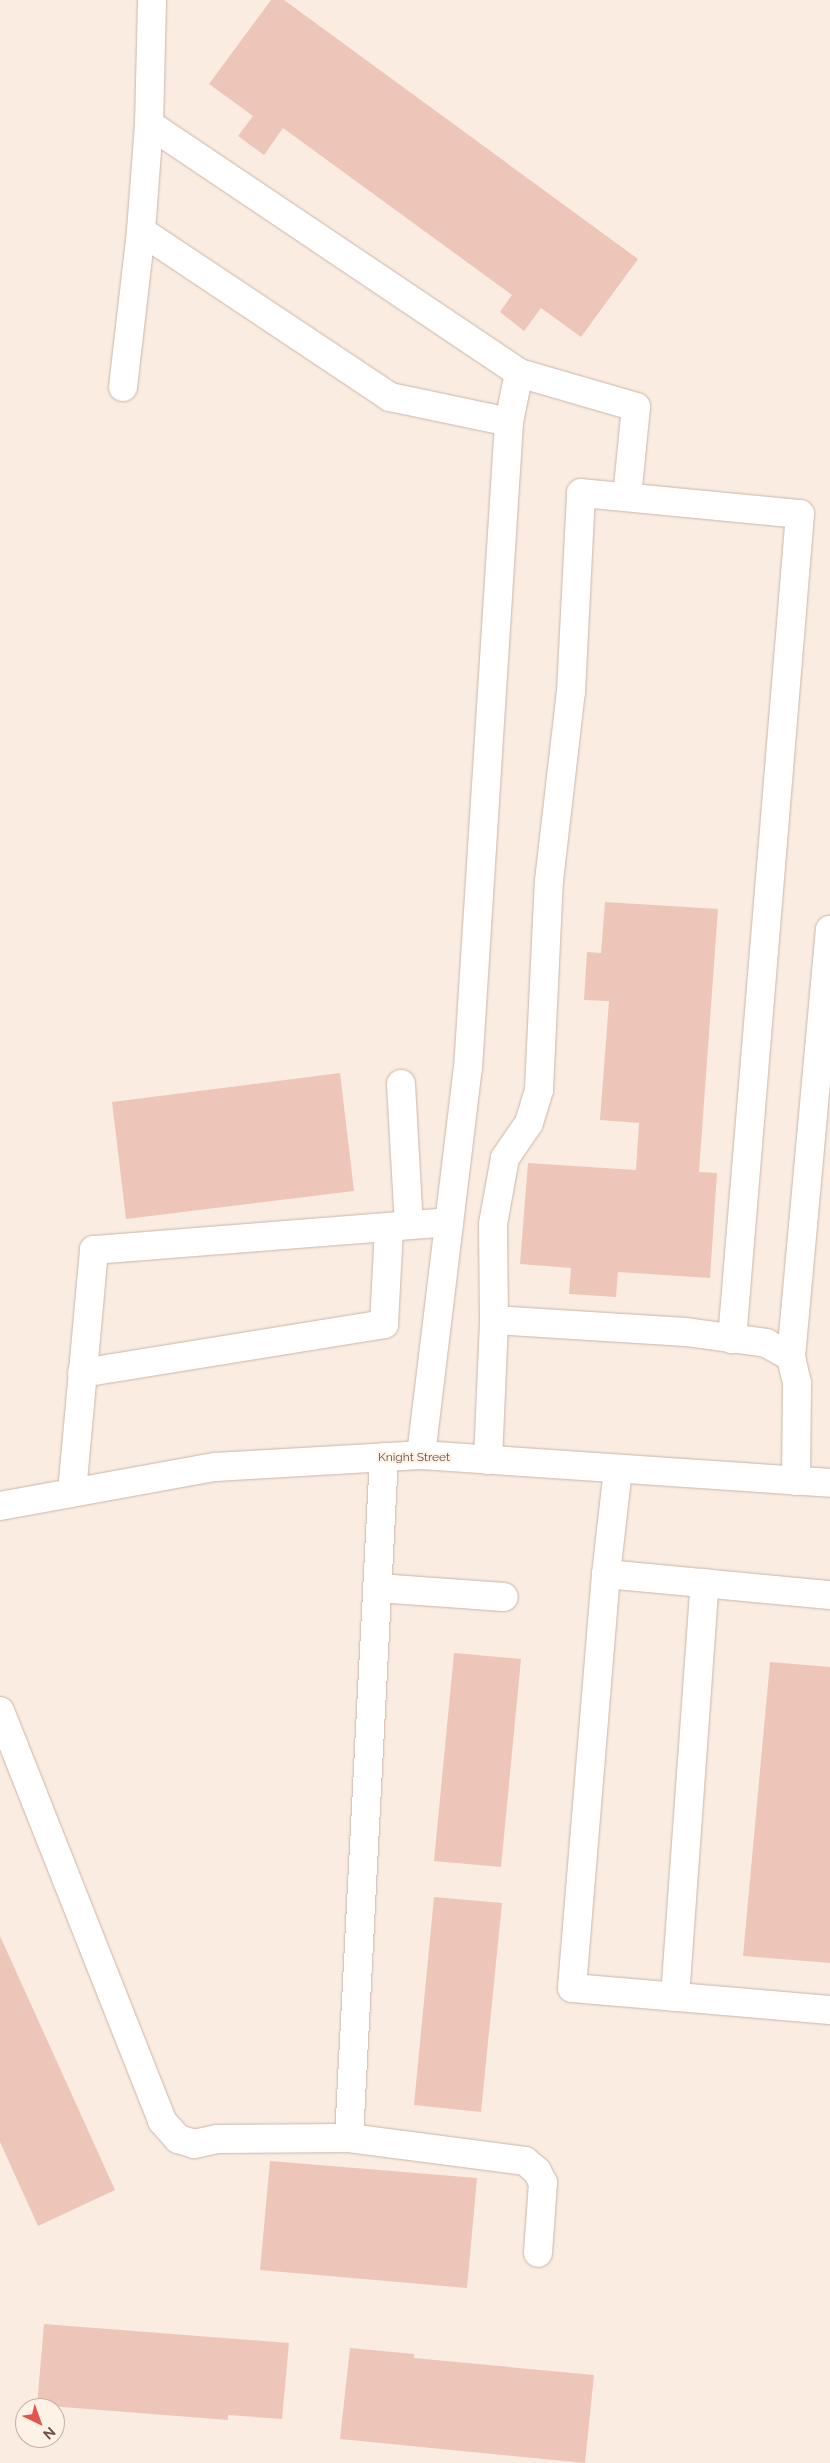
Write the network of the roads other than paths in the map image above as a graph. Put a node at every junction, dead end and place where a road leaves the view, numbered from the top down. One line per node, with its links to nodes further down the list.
1 (152, 0): 2 (street)
2 (149, 124): 3 (street); 4 (street)
3 (142, 232): 5 (street); 6 (street)
4 (519, 373): 6 (street); 7 (street)
5 (123, 387)
6 (509, 422): 10 (street)
7 (627, 497): 12 (street); 13 (street)
8 (830, 930): 14 (street)
9 (401, 1084): 11 (street)
10 (449, 1222): 11 (street); 16 (street)
11 (399, 1226): 15 (street); 15 (street)
12 (494, 1320): 13 (street); 18 (street)
13 (732, 1339): 14 (street)
14 (791, 1357): 20 (street)
15 (82, 1373): 22 (street)
16 (421, 1455): 17 (street, Knight Street); 18 (street, Knight Street)
17 (384, 1457): 22 (street, Knight Street); 26 (street)
18 (488, 1460): 19 (street, Knight Street)
19 (618, 1469): 20 (street, Knight Street); 24 (street)
20 (796, 1481): 21 (street, Knight Street)
21 (830, 1483)
22 (72, 1492): 23 (street, Knight Street)
23 (0, 1506)
24 (606, 1574): 25 (street); 30 (street)
25 (705, 1583): 27 (street); 30 (street)
26 (378, 1588): 28 (street); 32 (street)
27 (830, 1594)
28 (504, 1597)
29 (0, 1711): 32 (street)
30 (674, 1997): 31 (street)
31 (830, 2010)
32 (349, 2138): 33 (street)
33 (538, 2253)

